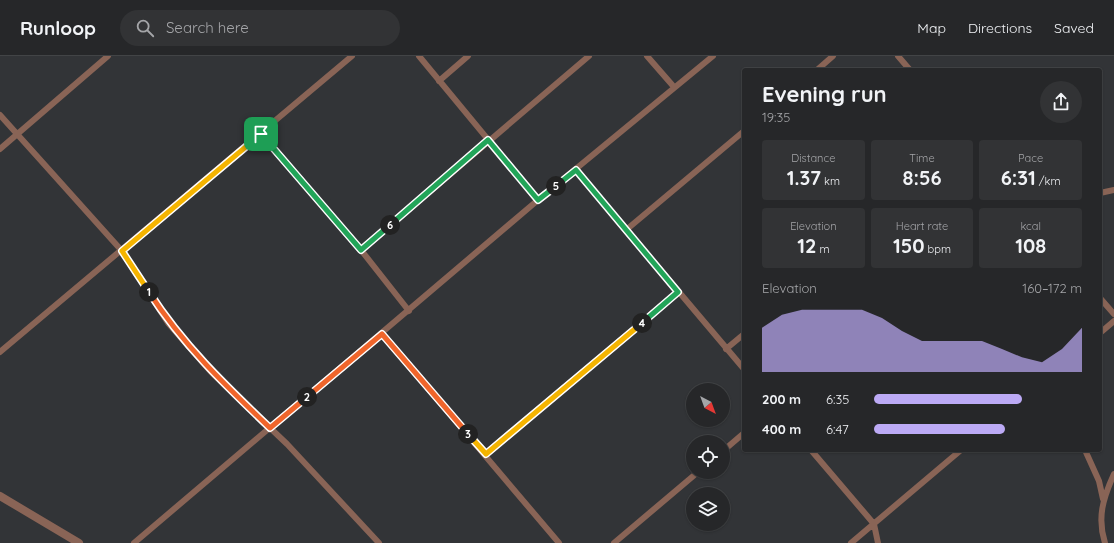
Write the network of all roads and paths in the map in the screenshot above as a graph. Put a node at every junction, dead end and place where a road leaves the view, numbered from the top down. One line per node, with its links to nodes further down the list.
1 (108, 56): 15 (street)
2 (352, 56): 16 (street)
3 (419, 56): 12 (street)
4 (468, 56): 12 (street)
5 (589, 56): 18 (street)
6 (647, 56): 13 (street)
7 (713, 56): 13 (street)
8 (833, 56): 10 (street)
9 (898, 56): 11 (street)
10 (819, 68)
11 (908, 68)
12 (439, 81): 18 (street)
13 (674, 87): 20 (street)
14 (0, 115): 15 (street)
15 (17, 134): 19 (street); 26 (street)
16 (261, 134): 25 (street); 26 (street)
17 (742, 134): 24 (street)
18 (488, 140): 23 (street); 25 (street)
19 (0, 149)
20 (576, 170): 23 (street); 24 (street)
21 (1114, 190): 22 (street)
22 (1102, 192)
23 (538, 200): 29 (street)
24 (626, 230): 27 (street)
25 (361, 250): 29 (street)
26 (122, 251): 36 (street); 38 (street)
27 (678, 292): 35 (street); 44 (street)
28 (1102, 300): 30 (street)
29 (409, 311): 33 (street)
30 (1114, 314)
31 (1114, 321): 32 (street)
32 (1102, 331)
33 (382, 334): 38 (street); 44 (street)
34 (742, 336): 35 (street)
35 (726, 349): 37 (street)
36 (0, 352)
37 (742, 367)
38 (270, 428): 51 (street); 52 (street)
39 (742, 435): 40 (street)
40 (730, 445)
41 (813, 452): 49 (street)
42 (959, 452): 49 (street)
43 (1086, 452): 48 (street)
44 (486, 454): 53 (street)
45 (1114, 474): 48 (street)
46 (690, 479): 54 (street)
47 (0, 496): 50 (street)
48 (1103, 499): 57 (street)
49 (874, 524): 55 (street); 56 (street)
50 (79, 543)
51 (134, 543)
52 (379, 543)
53 (559, 543)
54 (614, 543)
55 (851, 543)
56 (878, 543)
57 (1105, 543)

